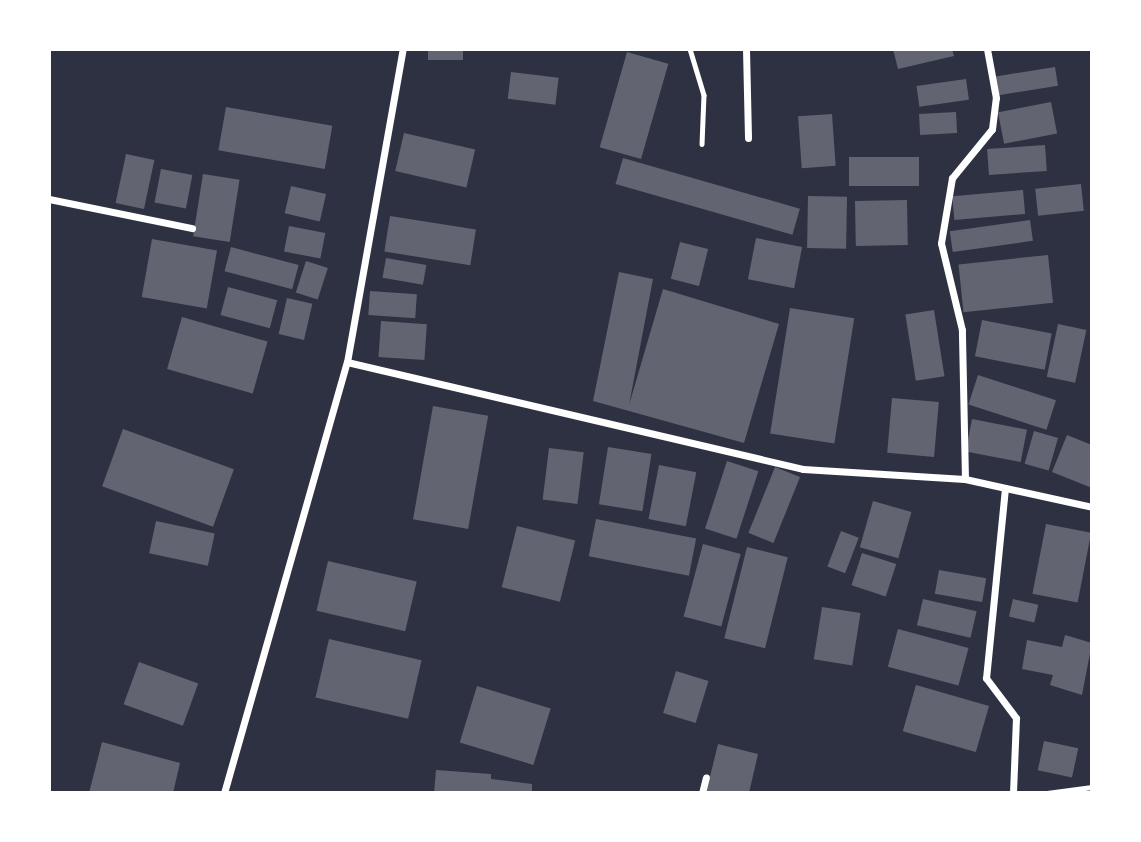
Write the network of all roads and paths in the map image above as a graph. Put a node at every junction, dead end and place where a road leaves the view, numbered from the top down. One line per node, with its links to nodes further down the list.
1 (403, 49): 9 (street)
2 (690, 49): 6 (path)
3 (746, 49): 5 (street)
4 (986, 49): 10 (street)
5 (748, 138)
6 (702, 144)
7 (49, 199): 8 (street)
8 (192, 228)
9 (347, 362): 10 (street); 15 (street)
10 (965, 479): 11 (street)
11 (1005, 488): 12 (street); 17 (street)
12 (1092, 508)
13 (706, 777): 16 (street)
14 (1092, 788): 18 (path)
15 (224, 793)
16 (702, 793)
17 (1013, 793)
18 (1047, 793)

